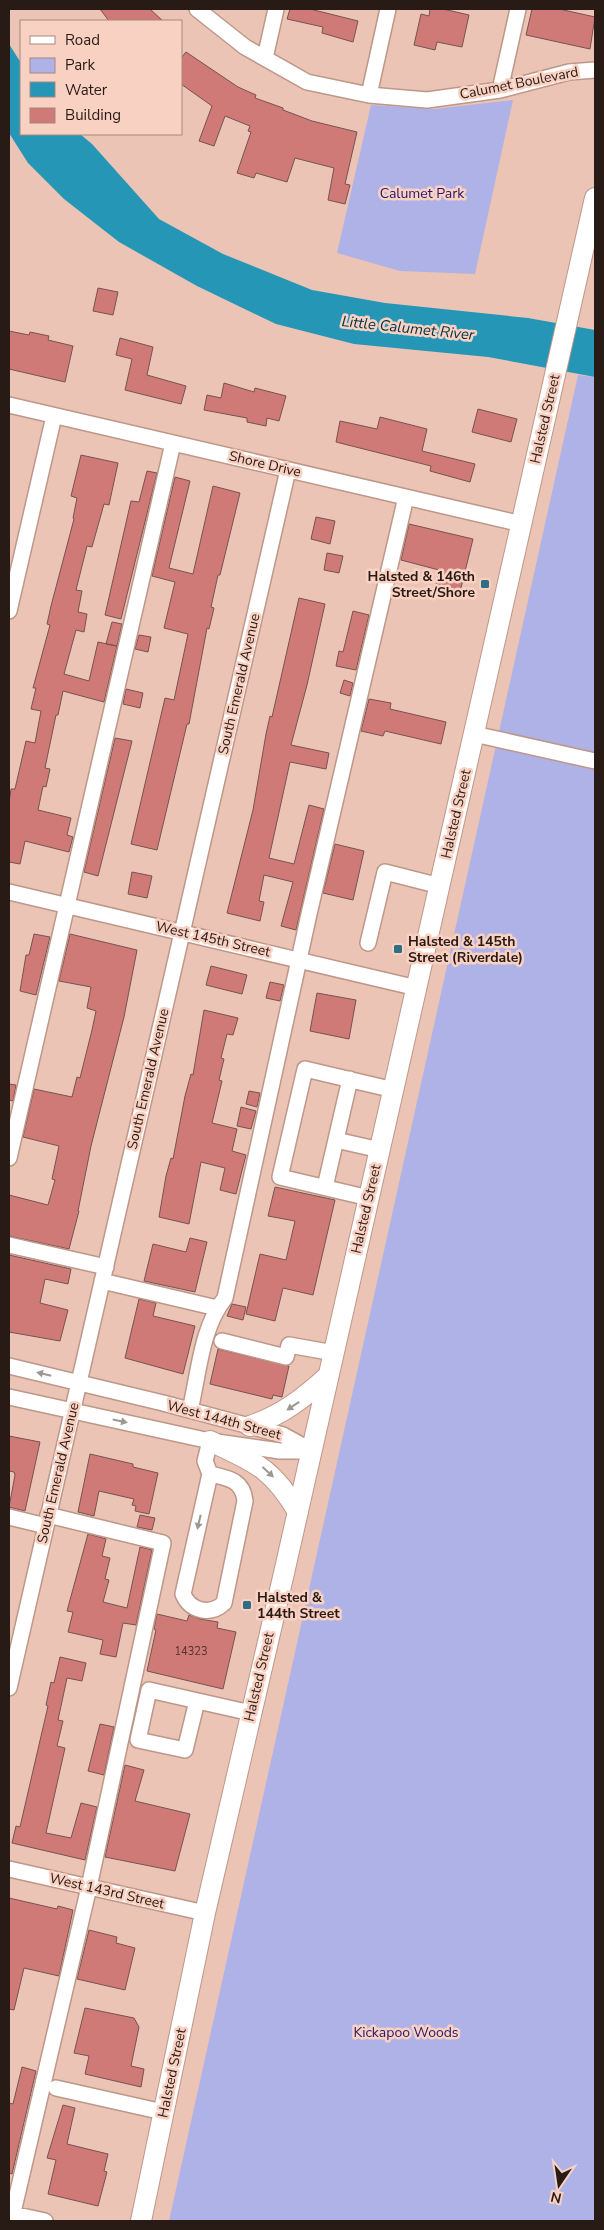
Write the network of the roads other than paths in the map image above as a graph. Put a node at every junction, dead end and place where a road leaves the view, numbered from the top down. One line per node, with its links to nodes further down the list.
1 (197, 9): 5 (street, Calumet Boulevard)
2 (276, 9): 5 (street)
3 (388, 9): 8 (street)
4 (518, 9): 7 (street)
5 (265, 58): 8 (street, Calumet Boulevard)
6 (595, 70): 7 (street, Calumet Boulevard)
7 (500, 90): 8 (street, Calumet Boulevard)
8 (369, 95)
9 (595, 198): 15 (main road, Halsted Street)
10 (9, 405): 11 (street, Shore Drive)
11 (54, 416): 12 (street, Shore Drive); 16 (street)
12 (172, 443): 13 (street, Shore Drive); 21 (street)
13 (288, 470): 14 (street, Shore Drive); 22 (street, South Emerald Avenue)
14 (406, 497): 15 (street, Shore Drive); 24 (street)
15 (522, 524): 17 (main road, Halsted Street)
16 (9, 611)
17 (474, 734): 18 (street); 19 (main road, Halsted Street)
18 (595, 761)
19 (440, 886): 23 (street); 25 (main road, Halsted Street)
20 (9, 892): 21 (street, West 145th Street)
21 (66, 905): 22 (street, West 145th Street); 30 (street)
22 (182, 931): 24 (street, West 145th Street); 34 (street, South Emerald Avenue)
23 (368, 943)
24 (299, 960): 25 (street, West 145th Street); 35 (street)
25 (416, 988): 27 (main road, Halsted Street)
26 (350, 1079): 27 (street); 28 (street); 31 (street)
27 (394, 1090): 29 (main road, Halsted Street)
28 (336, 1140): 29 (street); 31 (street)
29 (380, 1150): 32 (main road, Halsted Street)
30 (9, 1158)
31 (325, 1187): 32 (street)
32 (369, 1198): 37 (main road, Halsted Street)
33 (9, 1245): 34 (street)
34 (104, 1274): 35 (street); 40 (street, South Emerald Avenue)
35 (217, 1308): 42 (street)
36 (222, 1341): 37 (street)
37 (334, 1353): 39 (main road, Halsted Street)
38 (9, 1366): 40 (street, West 144th Street, one-way to 38)
39 (329, 1375): 44 (main road, one-way to 44); 46 (main road, Halsted Street)
40 (78, 1382): 42 (street, West 144th Street); 43 (street, South Emerald Avenue)
41 (9, 1397): 43 (street, West 144th Street)
42 (190, 1410): 44 (street, West 144th Street)
43 (72, 1411): 45 (street, West 144th Street, one-way to 45); 50 (street, South Emerald Avenue)
44 (250, 1426): 46 (street, West 144th Street)
45 (210, 1441): 46 (street, West 144th Street); 47 (street); 48 (main road, one-way to 48)
46 (312, 1451): 48 (main road, Halsted Street)
47 (210, 1474): 47 (street, one-way to 47)
48 (298, 1512): 53 (main road, Halsted Street)
49 (9, 1517): 50 (street)
50 (47, 1520): 51 (street, South Emerald Avenue); 55 (street)
51 (9, 1688)
52 (197, 1701): 52 (street); 53 (street)
53 (251, 1713): 56 (main road, Halsted Street)
54 (9, 1869): 55 (street, West 143rd Street)
55 (89, 1887): 56 (street, West 143rd Street); 59 (street)
56 (205, 1913): 58 (main road, Halsted Street)
57 (56, 2088): 58 (street)
58 (163, 2112): 61 (main road, Halsted Street)
59 (12, 2218): 60 (street)
60 (45, 2221)
61 (141, 2221)

